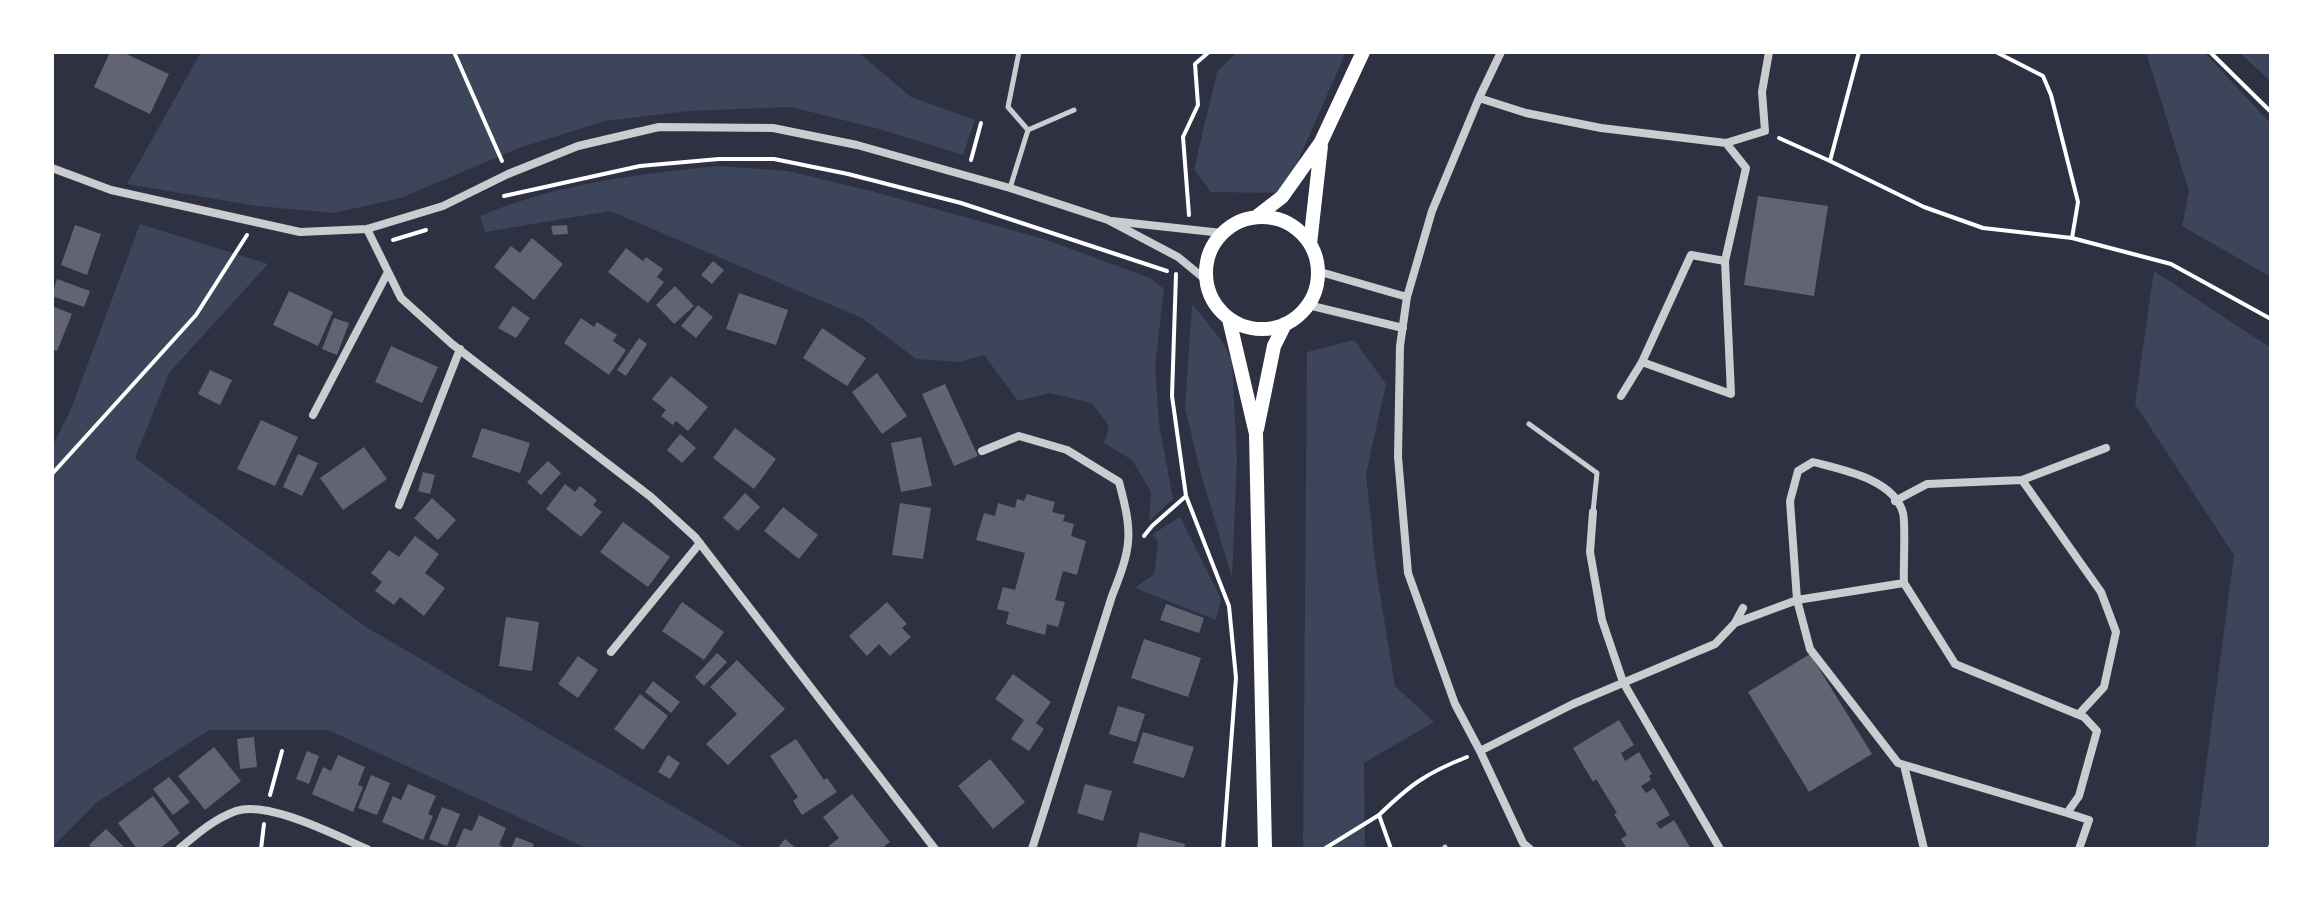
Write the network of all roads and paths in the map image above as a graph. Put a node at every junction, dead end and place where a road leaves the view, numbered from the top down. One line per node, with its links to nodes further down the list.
1 (454, 52): 19 (path)
2 (1019, 52): 13 (lane)
3 (1209, 52): 27 (path)
4 (1363, 52): 15 (main road)
5 (1501, 52): 10 (street)
6 (1769, 52): 14 (street)
7 (1859, 52): 17 (path)
8 (1996, 52): 29 (path)
9 (2210, 52): 12 (path)
10 (1479, 98): 16 (street); 38 (street)
11 (1074, 110): 13 (lane)
12 (2271, 112)
13 (1028, 130): 20 (lane)
14 (1765, 131): 16 (street); 17 (path)
15 (1321, 142): 22 (main road); 30 (main road)
16 (1726, 143): 33 (street)
17 (1830, 161): 29 (path)
18 (52, 168): 24 (street)
19 (508, 174): 20 (street); 26 (street)
20 (1010, 188): 23 (street)
21 (496, 200): 36 (path)
22 (1256, 217): 28 (main road); 30 (main road)
23 (1108, 220): 27 (street); 32 (street)
24 (255, 222): 26 (street); 52 (path)
25 (431, 228): 31 (path)
26 (367, 229): 31 (street)
27 (1184, 229): 28 (street)
28 (1222, 233): 37 (main road)
29 (2072, 238): 41 (path)
30 (1310, 244): 34 (main road)
31 (375, 245): 35 (street)
32 (1178, 257): 36 (path); 37 (street)
33 (1725, 261): 45 (street); 45 (street)
34 (1317, 271): 38 (street); 39 (main road)
35 (388, 272): 44 (street); 47 (street)
36 (1177, 274): 54 (path)
37 (1206, 280): 40 (main road)
38 (1407, 297): 43 (street)
39 (1308, 305): 42 (main road); 43 (street)
40 (1229, 319): 42 (main road); 49 (main road)
41 (2271, 319)
42 (1285, 324): 49 (main road)
43 (1403, 328): 67 (street)
44 (460, 349): 56 (street); 58 (street)
45 (1642, 362): 46 (street)
46 (1621, 396)
47 (313, 415)
48 (1529, 424): 57 (lane)
49 (1256, 434): 76 (main road)
50 (2106, 448): 53 (street)
51 (982, 451): 59 (street)
52 (52, 474)
53 (2022, 480): 55 (street); 66 (street)
54 (1186, 496): 59 (path); 75 (path)
55 (1895, 501): 60 (street); 61 (street)
56 (399, 505)
57 (1593, 512): 65 (street)
58 (700, 543): 64 (street); 73 (street)
59 (1127, 559): 74 (street)
60 (1904, 583): 61 (street); 66 (street)
61 (1797, 600): 63 (street); 68 (street)
62 (1743, 608): 63 (street)
63 (1735, 623): 65 (street)
64 (611, 652)
65 (1623, 682): 67 (street); 80 (street)
66 (2079, 714): 69 (street)
67 (1480, 751): 70 (path); 79 (street)
68 (1904, 765): 69 (street); 81 (street)
69 (2067, 813): 82 (street)
70 (1379, 815): 77 (path); 78 (path)
71 (179, 849): 72 (street)
72 (367, 849)
73 (935, 849)
74 (1032, 849)
75 (1223, 849)
76 (1265, 849)
77 (1324, 849)
78 (1391, 849)
79 (1530, 849)
80 (1720, 849)
81 (1924, 849)
82 (2079, 849)

